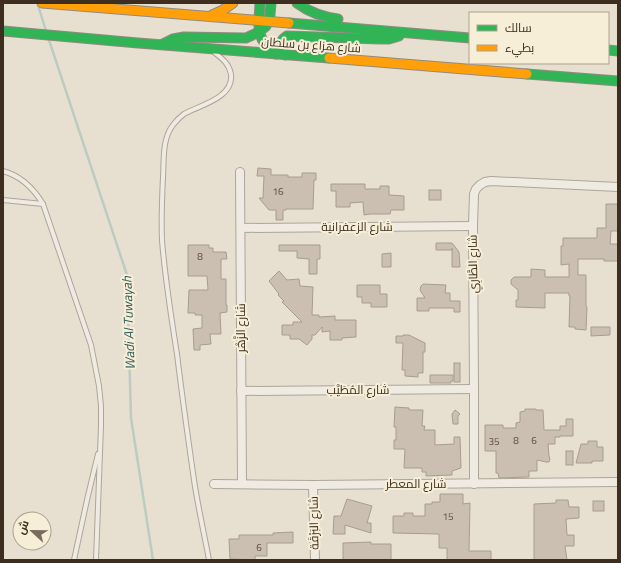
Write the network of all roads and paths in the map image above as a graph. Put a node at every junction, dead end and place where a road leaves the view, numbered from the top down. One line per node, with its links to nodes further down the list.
1 (42, 3): 6 (main road, شارع هزاع بن سلطان)
2 (233, 3): 6 (main road)
3 (260, 3): 7 (main road)
4 (271, 3): 7 (main road)
5 (297, 3): 10 (main road)
6 (208, 16): 7 (main road, شارع هزاع بن سلطان)
7 (264, 20): 9 (main road); 10 (main road, شارع هزاع بن سلطان)
8 (6, 31): 12 (main road, شارع هزاع بن سلطان)
9 (259, 32): 12 (main road); 14 (main road)
10 (408, 32): 11 (main road, شارع هزاع بن سلطان); 14 (main road)
11 (469, 38)
12 (162, 45): 13 (main road, شارع هزاع بن سلطان)
13 (209, 49): 14 (main road, شارع هزاع بن سلطان); 33 (lane)
14 (280, 54): 15 (main road, شارع هزاع بن سلطان)
15 (618, 82)
16 (3, 171): 20 (lane)
17 (240, 172): 22 (street, شارع الزَّهْر)
18 (618, 187): 21 (street, شارع الطَّارِي)
19 (3, 200): 20 (lane)
20 (43, 204): 25 (lane)
21 (473, 226): 22 (street, شارع الزعفرانية); 23 (street, شارع الطَّارِي)
22 (241, 228): 24 (street, شارع الزَّهْر)
23 (474, 389): 24 (street, شارع المُطَيَّب); 29 (street, شارع الطَّارِي)
24 (241, 391): 28 (street, شارع الزَّهْر)
25 (100, 446): 31 (lane); 32 (lane)
26 (618, 482): 29 (street, شارع المعطر)
27 (214, 484): 28 (street, شارع المعطر)
28 (242, 484): 30 (street, شارع المعطر)
29 (474, 484): 30 (street, شارع المعطر)
30 (313, 485): 34 (street, شارع البَرْقَة)
31 (74, 560)
32 (96, 560)
33 (209, 560)
34 (315, 560)

